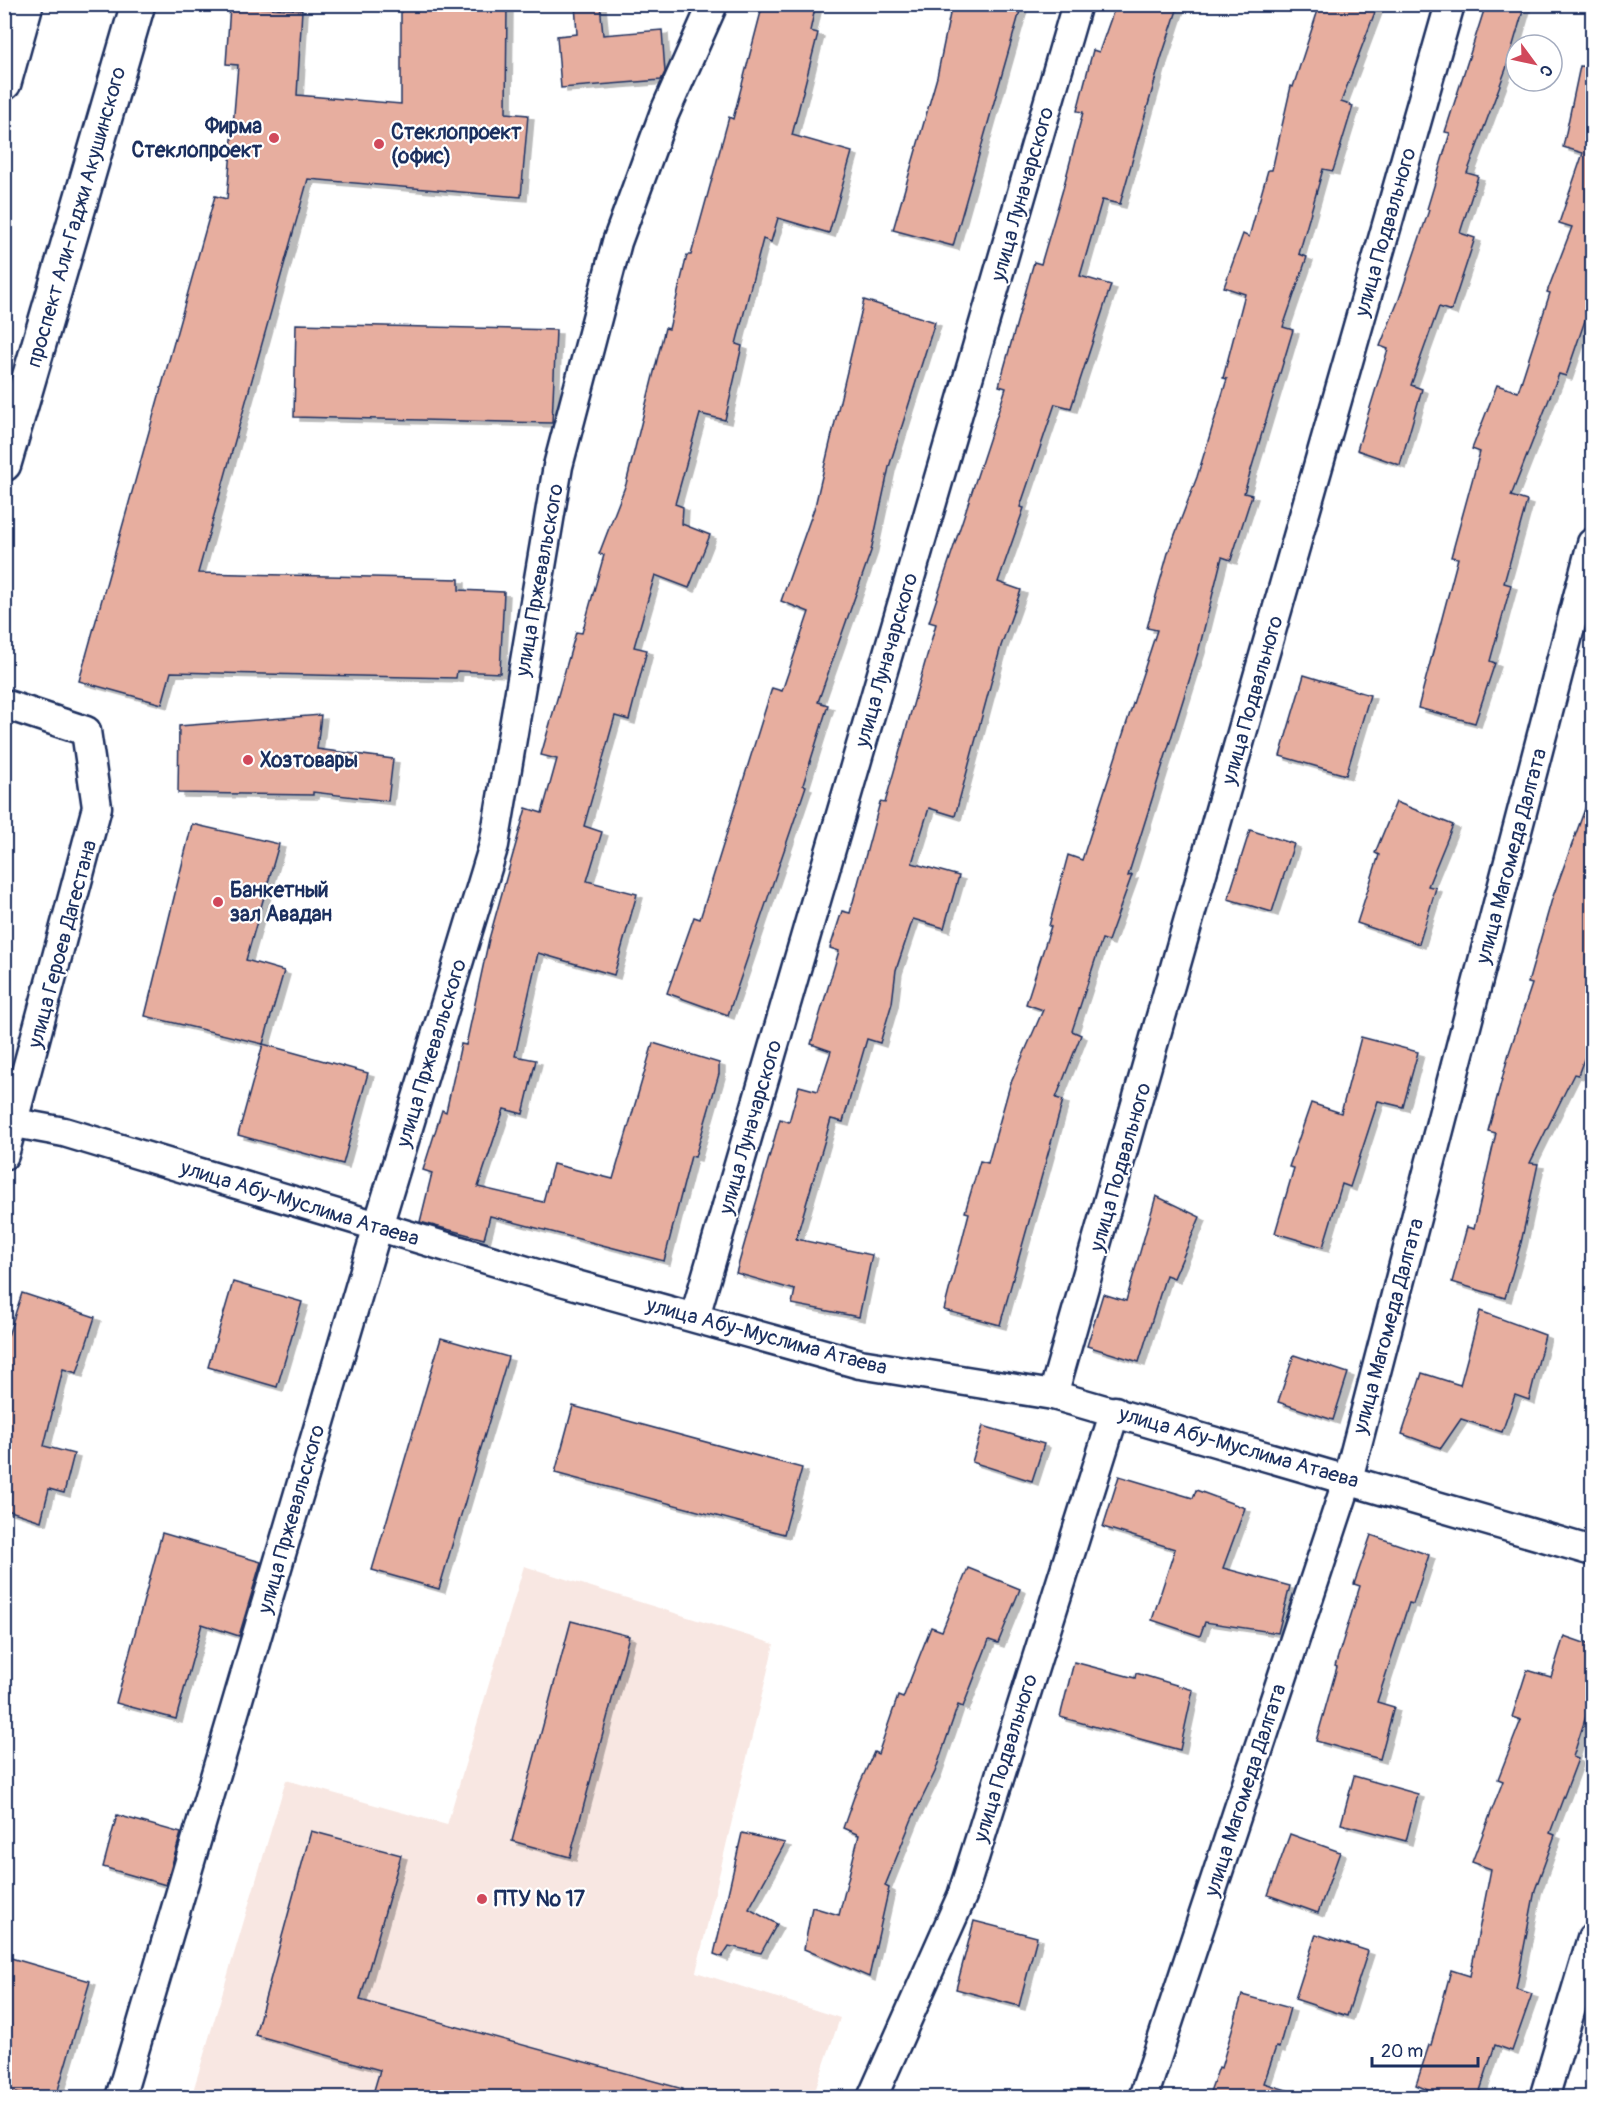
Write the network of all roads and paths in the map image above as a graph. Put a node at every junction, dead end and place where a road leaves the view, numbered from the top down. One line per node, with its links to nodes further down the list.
1 (26, 4): 6 (main road)
2 (138, 4): 7 (main road, проспект Али-Гаджи Акушинского)
3 (713, 4): 12 (street, улица Пржевальского)
4 (1077, 4): 13 (street, улица Луначарского)
5 (1450, 4): 14 (street, улица Подвального)
6 (4, 83)
7 (4, 464)
8 (1593, 543): 16 (street, улица Магомеда Далгата)
9 (4, 704): 10 (street, улица Героев Дагестана)
10 (15, 1123): 11 (street, улица Героев Дагестана); 12 (street, улица Абу-Муслима Атаева)
11 (4, 1155)
12 (378, 1226): 13 (street, улица Абу-Муслима Атаева); 19 (street, улица Пржевальского)
13 (695, 1316): 14 (street, улица Абу-Муслима Атаева)
14 (1053, 1395): 15 (street, улица Абу-Муслима Атаева)
15 (1115, 1411): 16 (street, улица Абу-Муслима Атаева); 20 (street, улица Подвального)
16 (1348, 1479): 17 (street, улица Абу-Муслима Атаева); 21 (street, улица Магомеда Далгата)
17 (1593, 1551)
18 (1593, 1938): 22 (street)
19 (120, 2097)
20 (872, 2097)
21 (1143, 2097)
22 (1544, 2097)

